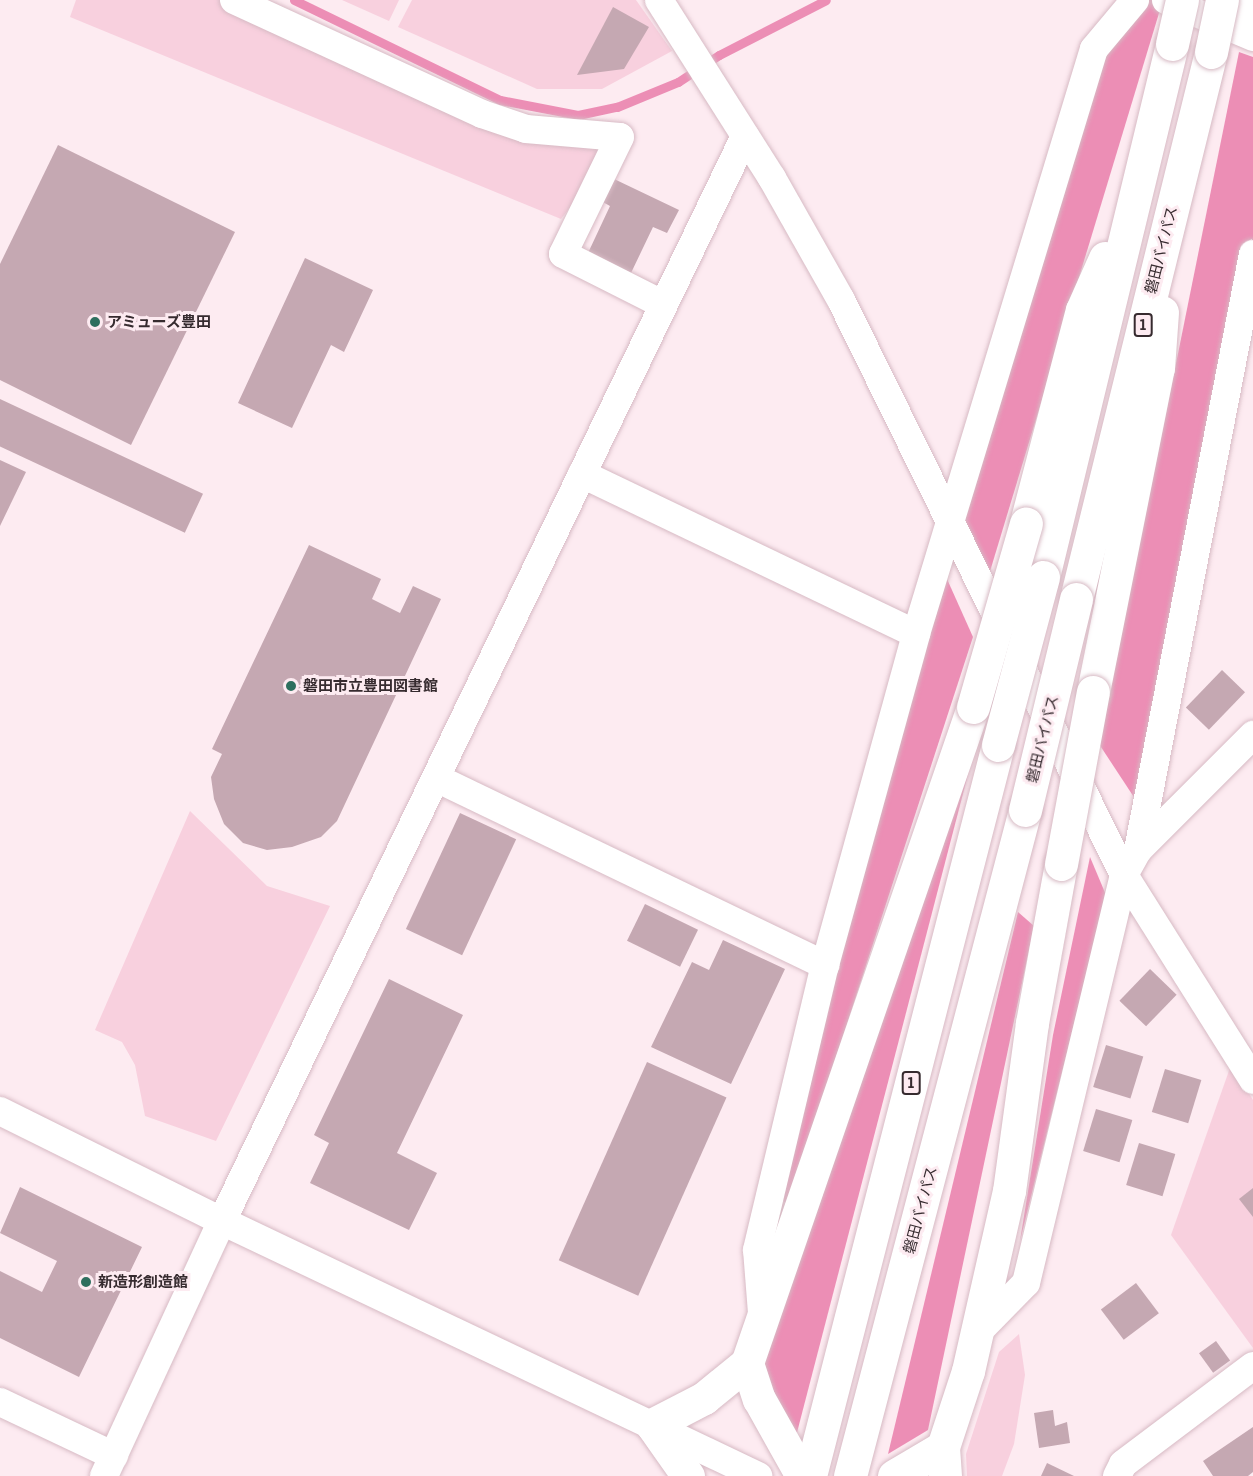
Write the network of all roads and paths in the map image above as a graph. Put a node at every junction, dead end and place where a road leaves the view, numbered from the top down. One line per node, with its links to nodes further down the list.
1 (234, 0): 13 (street)
2 (659, 0): 9 (street)
3 (1135, 0): 15 (street)
4 (1166, 0): 8 (street)
5 (1182, 0): 10 (highway, 1, bridge)
6 (1222, 0): 11 (highway, 磐田バイパス / 1, bridge)
7 (1253, 0): 8 (street)
8 (1249, 35)
9 (745, 136): 13 (street); 15 (street)
10 (1139, 184): 25 (highway, bridge); 36 (highway, 1, bridge)
11 (1170, 212): 26 (highway, bridge); 37 (highway, 磐田バイパス / 1, bridge)
12 (1253, 254): 19 (street)
13 (662, 304): 14 (street)
14 (582, 474): 16 (street); 18 (street)
15 (950, 525): 16 (street); 20 (street)
16 (916, 634): 21 (street)
17 (1253, 735): 19 (street)
18 (436, 778): 21 (street); 24 (street)
19 (1138, 850): 20 (street)
20 (1125, 875): 22 (street); 26 (street)
21 (825, 965): 25 (street)
22 (1253, 1080)
23 (0, 1111): 24 (street)
24 (222, 1221): 30 (street); 32 (street)
25 (762, 1313): 27 (highway)
26 (976, 1335): 31 (highway)
27 (747, 1363): 30 (highway); 35 (highway)
28 (1253, 1366): 39 (street)
29 (0, 1402): 32 (street)
30 (652, 1425): 33 (highway); 34 (street)
31 (944, 1462): 38 (highway)
32 (109, 1466)
33 (688, 1476)
34 (758, 1476)
35 (802, 1476)
36 (810, 1476)
37 (850, 1476)
38 (894, 1476)
39 (1118, 1476)

